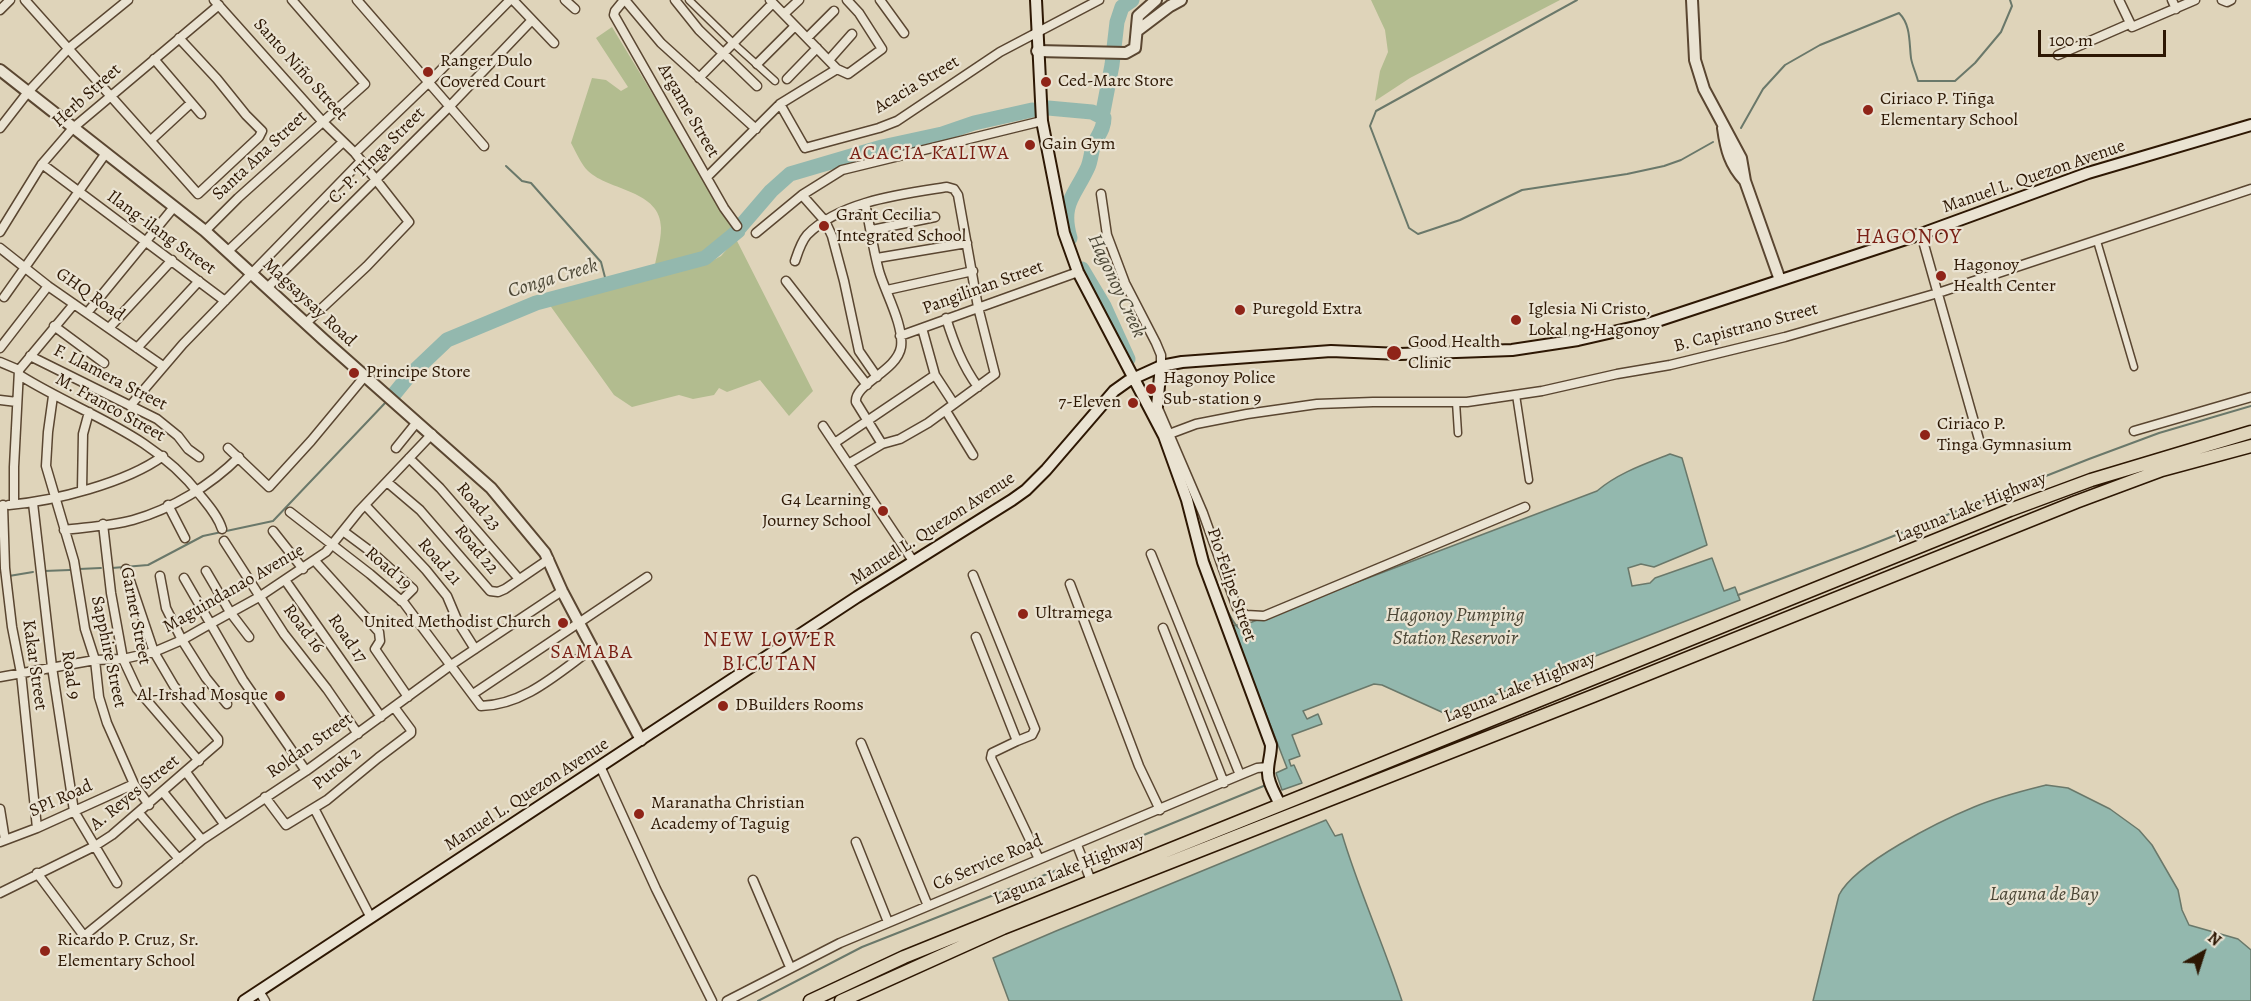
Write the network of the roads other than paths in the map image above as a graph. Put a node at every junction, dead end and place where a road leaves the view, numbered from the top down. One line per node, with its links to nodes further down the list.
1 (10, 0): 29 (street)
2 (128, 0): 26 (street)
3 (292, 0): 64 (street, Santa Ana Street)
4 (357, 0): 56 (street)
5 (511, 0): 32 (street); 56 (street)
6 (566, 0): 27 (street)
7 (624, 0): 53 (street); 77 (street, Argame Street)
8 (675, 0): 46 (street)
9 (689, 0): 42 (street)
10 (798, 0): 31 (street)
11 (847, 0): 51 (street)
12 (1036, 0): 36 (main road, Pio Felipe Street)
13 (1099, 0): 36 (street)
14 (1156, 0): 35 (main road)
15 (1181, 0): 35 (main road)
16 (1692, 0): 105 (main road)
17 (2119, 0): 33 (street)
18 (2172, 0): 28 (street)
19 (2194, 0): 28 (street)
20 (2222, 0): 21 (street)
21 (2231, 0)
22 (29, 1): 43 (street)
23 (883, 1): 37 (street)
24 (216, 2): 39 (street, Herb Street); 64 (street, Santo Niño Street)
25 (771, 2): 31 (street); 42 (street)
26 (117, 4): 43 (street)
27 (575, 9)
28 (2176, 9): 33 (street)
29 (0, 10)
30 (834, 11): 40 (street)
31 (784, 14): 34 (street)
32 (532, 20): 41 (street); 62 (street, C. P. TInga Street)
33 (2131, 25): 47 (street)
34 (795, 26): 40 (street); 50 (street)
35 (1137, 31): 45 (main road)
36 (1037, 32): 45 (main road, Pio Felipe Street); 61 (street, Acacia Street)
37 (904, 33)
38 (852, 34): 49 (street)
39 (178, 38): 48 (street, Herb Street); 70 (street)
40 (807, 38): 44 (street)
41 (554, 43)
42 (733, 43): 46 (street); 50 (street)
43 (69, 48): 58 (street); 59 (street)
44 (817, 48): 49 (street); 54 (street)
45 (1037, 51): 65 (main road, Pio Felipe Street)
46 (724, 53): 53 (street); 57 (street)
47 (2058, 55)
48 (154, 59): 59 (street, Herb Street); 60 (street)
49 (829, 60): 51 (street)
50 (757, 64): 55 (street)
51 (837, 69): 61 (street)
52 (0, 70): 58 (main road, Magsaysay Road)
53 (699, 78): 69 (street)
54 (787, 79)
55 (776, 81)
56 (429, 82): 62 (street); 74 (street)
57 (757, 86)
58 (28, 92): 67 (street); 68 (main road, Magsaysay Road)
59 (111, 96): 68 (street, Herb Street); 70 (street)
60 (192, 103): 63 (street); 70 (street)
61 (780, 104): 69 (street)
62 (450, 106): 72 (street); 78 (street, C. P. TInga Street)
63 (201, 114)
64 (322, 121): 71 (street, Santo Niño Street); 89 (street, Santa Ana Street)
65 (1042, 122): 82 (street); 103 (main road, Pio Felipe Street)
66 (2251, 124): 92 (main road, Manuel L. Quezon Avenue)
67 (0, 128)
68 (73, 128): 73 (main road, Magsaysay Road); 76 (street, Herb Street)
69 (756, 129): 77 (street)
70 (151, 140)
71 (343, 142): 74 (street, Santo Niño Street); 97 (street)
72 (484, 146)
73 (106, 153): 80 (street, Ilang-ilang Street); 84 (main road, Magsaysay Road)
74 (355, 153): 75 (street, Santo Niño Street)
75 (361, 161): 78 (street, Santo Niño Street); 104 (street)
76 (42, 164): 80 (street, Ilang-ilang Street); 90 (street, Herb Street)
77 (707, 177): 87 (street, Argame Street)
78 (376, 178): 109 (street, C. P. TInga Street); 118 (street, Santo Niño Street)
79 (2251, 189): 94 (street, B. Capistrano Street)
80 (78, 192): 93 (street, Ilang-ilang Street); 101 (street, Ilang-ilang Street)
81 (1101, 194): 131 (street)
82 (802, 195): 86 (street); 91 (street)
83 (865, 203): 86 (street); 88 (street); 95 (street)
84 (174, 207): 89 (main road, Magsaysay Road); 93 (street)
85 (935, 217): 88 (street)
86 (825, 221): 100 (street); 135 (street)
87 (737, 226)
88 (872, 230): 98 (street)
89 (205, 231): 97 (main road, Magsaysay Road)
90 (0, 232)
91 (756, 233)
92 (1921, 234): 105 (main road, Manuel L. Quezon Avenue); 111 (street)
93 (145, 242): 99 (street, Ilang-ilang Street); 116 (street)
94 (2097, 242): 111 (street, B. Capistrano Street); 130 (street)
95 (968, 243): 98 (street); 102 (street)
96 (0, 248): 101 (street, GHQ Road)
97 (228, 251): 104 (main road, Magsaysay Road)
98 (877, 258): 110 (street)
99 (172, 260): 106 (street, Ilang-ilang Street); 120 (street)
100 (795, 261)
101 (25, 268): 108 (street, GHQ Road); 112 (street, Ilang-ilang Street)
102 (973, 271): 110 (street); 115 (street)
103 (1078, 272): 115 (street, Pangilinan Street); 126 (main road, Pio Felipe Street)
104 (253, 273): 109 (main road, Magsaysay Road); 113 (street)
105 (1780, 280): 131 (main road, Manuel L. Quezon Avenue)
106 (199, 281): 113 (street, Ilang-ilang Street); 124 (street)
107 (786, 281): 136 (street)
108 (48, 286): 114 (street, GHQ Road); 123 (street)
109 (268, 287): 118 (main road, Magsaysay Road)
110 (887, 290): 122 (street)
111 (1938, 293): 139 (street, B. Capistrano Street); 159 (street)
112 (4, 297)
113 (225, 301): 129 (street)
114 (74, 304): 116 (street, GHQ Road); 119 (street)
115 (978, 307): 117 (street, Pangilinan Street); 137 (street)
116 (87, 313): 120 (street, GHQ Road)
117 (946, 318): 121 (street, Pangilinan Street); 137 (street)
118 (306, 323): 134 (main road, Magsaysay Road)
119 (54, 326): 125 (street); 128 (street)
120 (109, 328): 124 (street, GHQ Road)
121 (922, 328): 122 (street, Pangilinan Street); 133 (street)
122 (900, 336): 135 (street)
123 (0, 348)
124 (137, 348): 129 (street, GHQ Road)
125 (30, 356): 132 (street); 146 (street, F. Llamera Street)
126 (1122, 356): 131 (main road, Pio Felipe Street); 138 (main road)
127 (0, 362): 132 (street, M. Franco Street)
128 (104, 363)
129 (163, 366): 146 (street)
130 (2134, 367)
131 (1147, 372): 138 (main road, Manuel L. Quezon Avenue); 147 (main road); 157 (main road, Pio Felipe Street)
132 (20, 374): 140 (street, M. Franco Street); 143 (street)
133 (935, 375): 145 (street); 150 (street)
134 (364, 376): 151 (main road, Magsaysay Road); 166 (street)
135 (877, 377): 136 (street)
136 (867, 385): 150 (street)
137 (978, 387): 145 (street)
138 (1119, 387): 194 (main road, Manuel L. Quezon Avenue)
139 (1516, 395): 144 (street, B. Capistrano Street); 170 (street)
140 (53, 396): 149 (street, M. Franco Street); 174 (street, Sapphire Street)
141 (2251, 397): 153 (street)
142 (0, 400): 143 (street)
143 (17, 402): 176 (street)
144 (1456, 402): 155 (street); 157 (street, B. Capistrano Street)
145 (954, 404): 148 (street)
146 (130, 406): 167 (street, F. Llamera Street)
147 (1157, 406): 157 (street)
148 (946, 411): 160 (street); 164 (street)
149 (89, 412): 165 (street, M. Franco Street); 172 (street)
150 (867, 420): 158 (street); 160 (street)
151 (417, 422): 156 (main road, Magsaysay Road); 163 (street)
152 (823, 426): 158 (street)
153 (2134, 431)
154 (2251, 432): 243 (main road, Laguna Lake Highway)
155 (1458, 433)
156 (432, 434): 168 (street, Maguindanao Avenue); 191 (main road, Magsaysay Road)
157 (1167, 434): 192 (main road, Pio Felipe Street); 192 (street)
158 (836, 442): 169 (street)
159 (1980, 443)
160 (882, 444): 169 (street)
161 (2251, 446): 261 (main road, Laguna Lake Highway)
162 (228, 448): 166 (street)
163 (396, 448)
164 (973, 455)
165 (163, 456): 172 (street); 173 (street, M. Franco Street)
166 (239, 457): 173 (street)
167 (199, 458)
168 (409, 458): 171 (street, Maguindanao Avenue); 202 (street, Road 23)
169 (849, 464): 194 (street)
170 (1529, 480)
171 (387, 482): 179 (street, Maguindanao Avenue); 202 (street, Road 22)
172 (82, 490): 174 (street)
173 (197, 491): 178 (street); 183 (street, M. Franco Street)
174 (55, 499): 175 (street); 184 (street, Sapphire Street)
175 (33, 503): 176 (street); 221 (street, Road 9)
176 (14, 504): 177 (street)
177 (2, 505): 222 (street, Kakar Street)
178 (168, 505): 182 (street); 187 (street)
179 (365, 505): 186 (street, Maguindanao Avenue); 216 (street, Road 21)
180 (1525, 507): 192 (street)
181 (290, 512): 189 (street, Road 19)
182 (103, 524): 184 (street); 218 (street, Garnet Street)
183 (222, 529)
184 (64, 530): 219 (street, Sapphire Street)
185 (273, 531): 196 (street)
186 (343, 531): 189 (street, Maguindanao Avenue); 207 (street)
187 (185, 538)
188 (224, 541): 206 (street, Road 16)
189 (333, 544): 193 (street, Maguindanao Avenue); 207 (street, Road 19)
190 (1151, 554): 238 (street)
191 (549, 559): 202 (street, Road 22); 205 (main road, Magsaysay Road)
192 (1211, 559): 236 (main road, Pio Felipe Street)
193 (315, 561): 196 (street, Maguindanao Avenue); 225 (street)
194 (913, 561): 230 (main road, Manuel L. Quezon Avenue)
195 (126, 569): 217 (street)
196 (303, 569): 203 (street, Maguindanao Avenue)
197 (206, 571): 208 (street)
198 (973, 575): 231 (street)
199 (160, 576): 214 (street)
200 (646, 577): 209 (street)
201 (184, 578): 210 (street)
202 (519, 579)
203 (285, 580): 206 (street, Maguindanao Avenue); 228 (street, Road 17)
204 (1070, 584): 247 (street)
205 (562, 591): 209 (main road, Magsaysay Road); 216 (street, Roldan Street)
206 (259, 597): 208 (street, Maguindanao Avenue); 229 (street, Road 16)
207 (401, 601): 220 (street, Road 19)
208 (230, 612): 210 (street, Maguindanao Avenue); 213 (street)
209 (578, 622): 215 (main road, Magsaysay Road); 224 (street)
210 (210, 624): 214 (street, Maguindanao Avenue); 235 (street)
211 (1163, 628): 239 (street)
212 (976, 637): 231 (street)
213 (249, 638)
214 (182, 640): 217 (street, Maguindanao Avenue); 226 (street)
215 (593, 648): 224 (street); 230 (main road, Magsaysay Road)
216 (475, 650): 220 (street, Roldan Street)
217 (154, 652): 218 (street, Maguindanao Avenue); 233 (street, A. Reyes Street)
218 (123, 659): 219 (street, Maguindanao Avenue); 233 (street, Garnet Street)
219 (95, 660): 221 (street, Maguindanao Avenue); 240 (street, Sapphire Street)
220 (451, 665): 224 (street, Road 19); 225 (street, Roldan Street)
221 (52, 667): 222 (street, Maguindanao Avenue); 248 (street, Road 9)
222 (21, 673): 223 (street, Maguindanao Avenue); 251 (street, Kakar Street)
223 (0, 677)
224 (472, 694)
225 (408, 697): 227 (street, Roldan Street)
226 (227, 704)
227 (394, 707): 228 (street, Roldan Street); 246 (street, Purok 2)
228 (381, 717): 229 (street, Roldan Street)
229 (358, 734): 235 (street, Roldan Street)
230 (641, 740): 234 (main road, Manuel L. Quezon Avenue)
231 (1017, 741): 258 (street)
232 (861, 743): 264 (street)
233 (199, 761): 237 (street, A. Reyes Street)
234 (600, 766): 265 (main road, Manuel L. Quezon Avenue); 270 (street)
235 (306, 771): 242 (street, Roldan Street)
236 (1268, 771): 238 (street, C6 Service Road); 243 (main road, Pio Felipe Street)
237 (186, 772): 241 (street, A. Reyes Street); 250 (street)
238 (1240, 775): 239 (street, C6 Service Road)
239 (1224, 783): 247 (street, C6 Service Road)
240 (134, 784): 244 (street, Sapphire Street); 248 (street, SPI Road)
241 (163, 792): 244 (street, A. Reyes Street); 252 (street)
242 (265, 797): 246 (street, Purok 2); 250 (street, Roldan Street)
243 (1278, 799): 261 (main road, Laguna Lake Highway)
244 (148, 805): 249 (street, A. Reyes Street)
245 (0, 808): 253 (street)
246 (314, 808): 265 (street)
247 (1160, 810): 256 (street, C6 Service Road)
248 (74, 811): 251 (street, SPI Road); 255 (street, Road 9)
249 (139, 813): 255 (street, A. Reyes Street); 257 (street)
250 (224, 824): 252 (street, Roldan Street)
251 (37, 828): 253 (street, SPI Road)
252 (202, 840): 257 (street, Roldan Street)
253 (2, 841)
254 (856, 842): 266 (street)
255 (95, 846): 259 (street, A. Reyes Street); 262 (street, Road 9)
256 (1078, 848): 258 (street, C6 Service Road); 261 (street)
257 (179, 859): 259 (street, Roldan Street)
258 (1039, 859): 264 (street, C6 Service Road)
259 (37, 873): 263 (street, A. Reyes Street)
260 (753, 880): 267 (street)
261 (1090, 882): 272 (main road, Laguna Lake Highway); 273 (main road, Laguna Lake Highway)
262 (117, 883)
263 (0, 893)
264 (928, 906): 266 (street, C6 Service Road)
265 (371, 918): 268 (main road, Manuel L. Quezon Avenue)
266 (888, 922): 267 (street, C6 Service Road)
267 (790, 967): 271 (street, C6 Service Road)
268 (262, 996): 269 (main road, Manuel L. Quezon Avenue)
269 (244, 1001)
270 (711, 1001)
271 (726, 1001)
272 (810, 1001)
273 (841, 1001)

